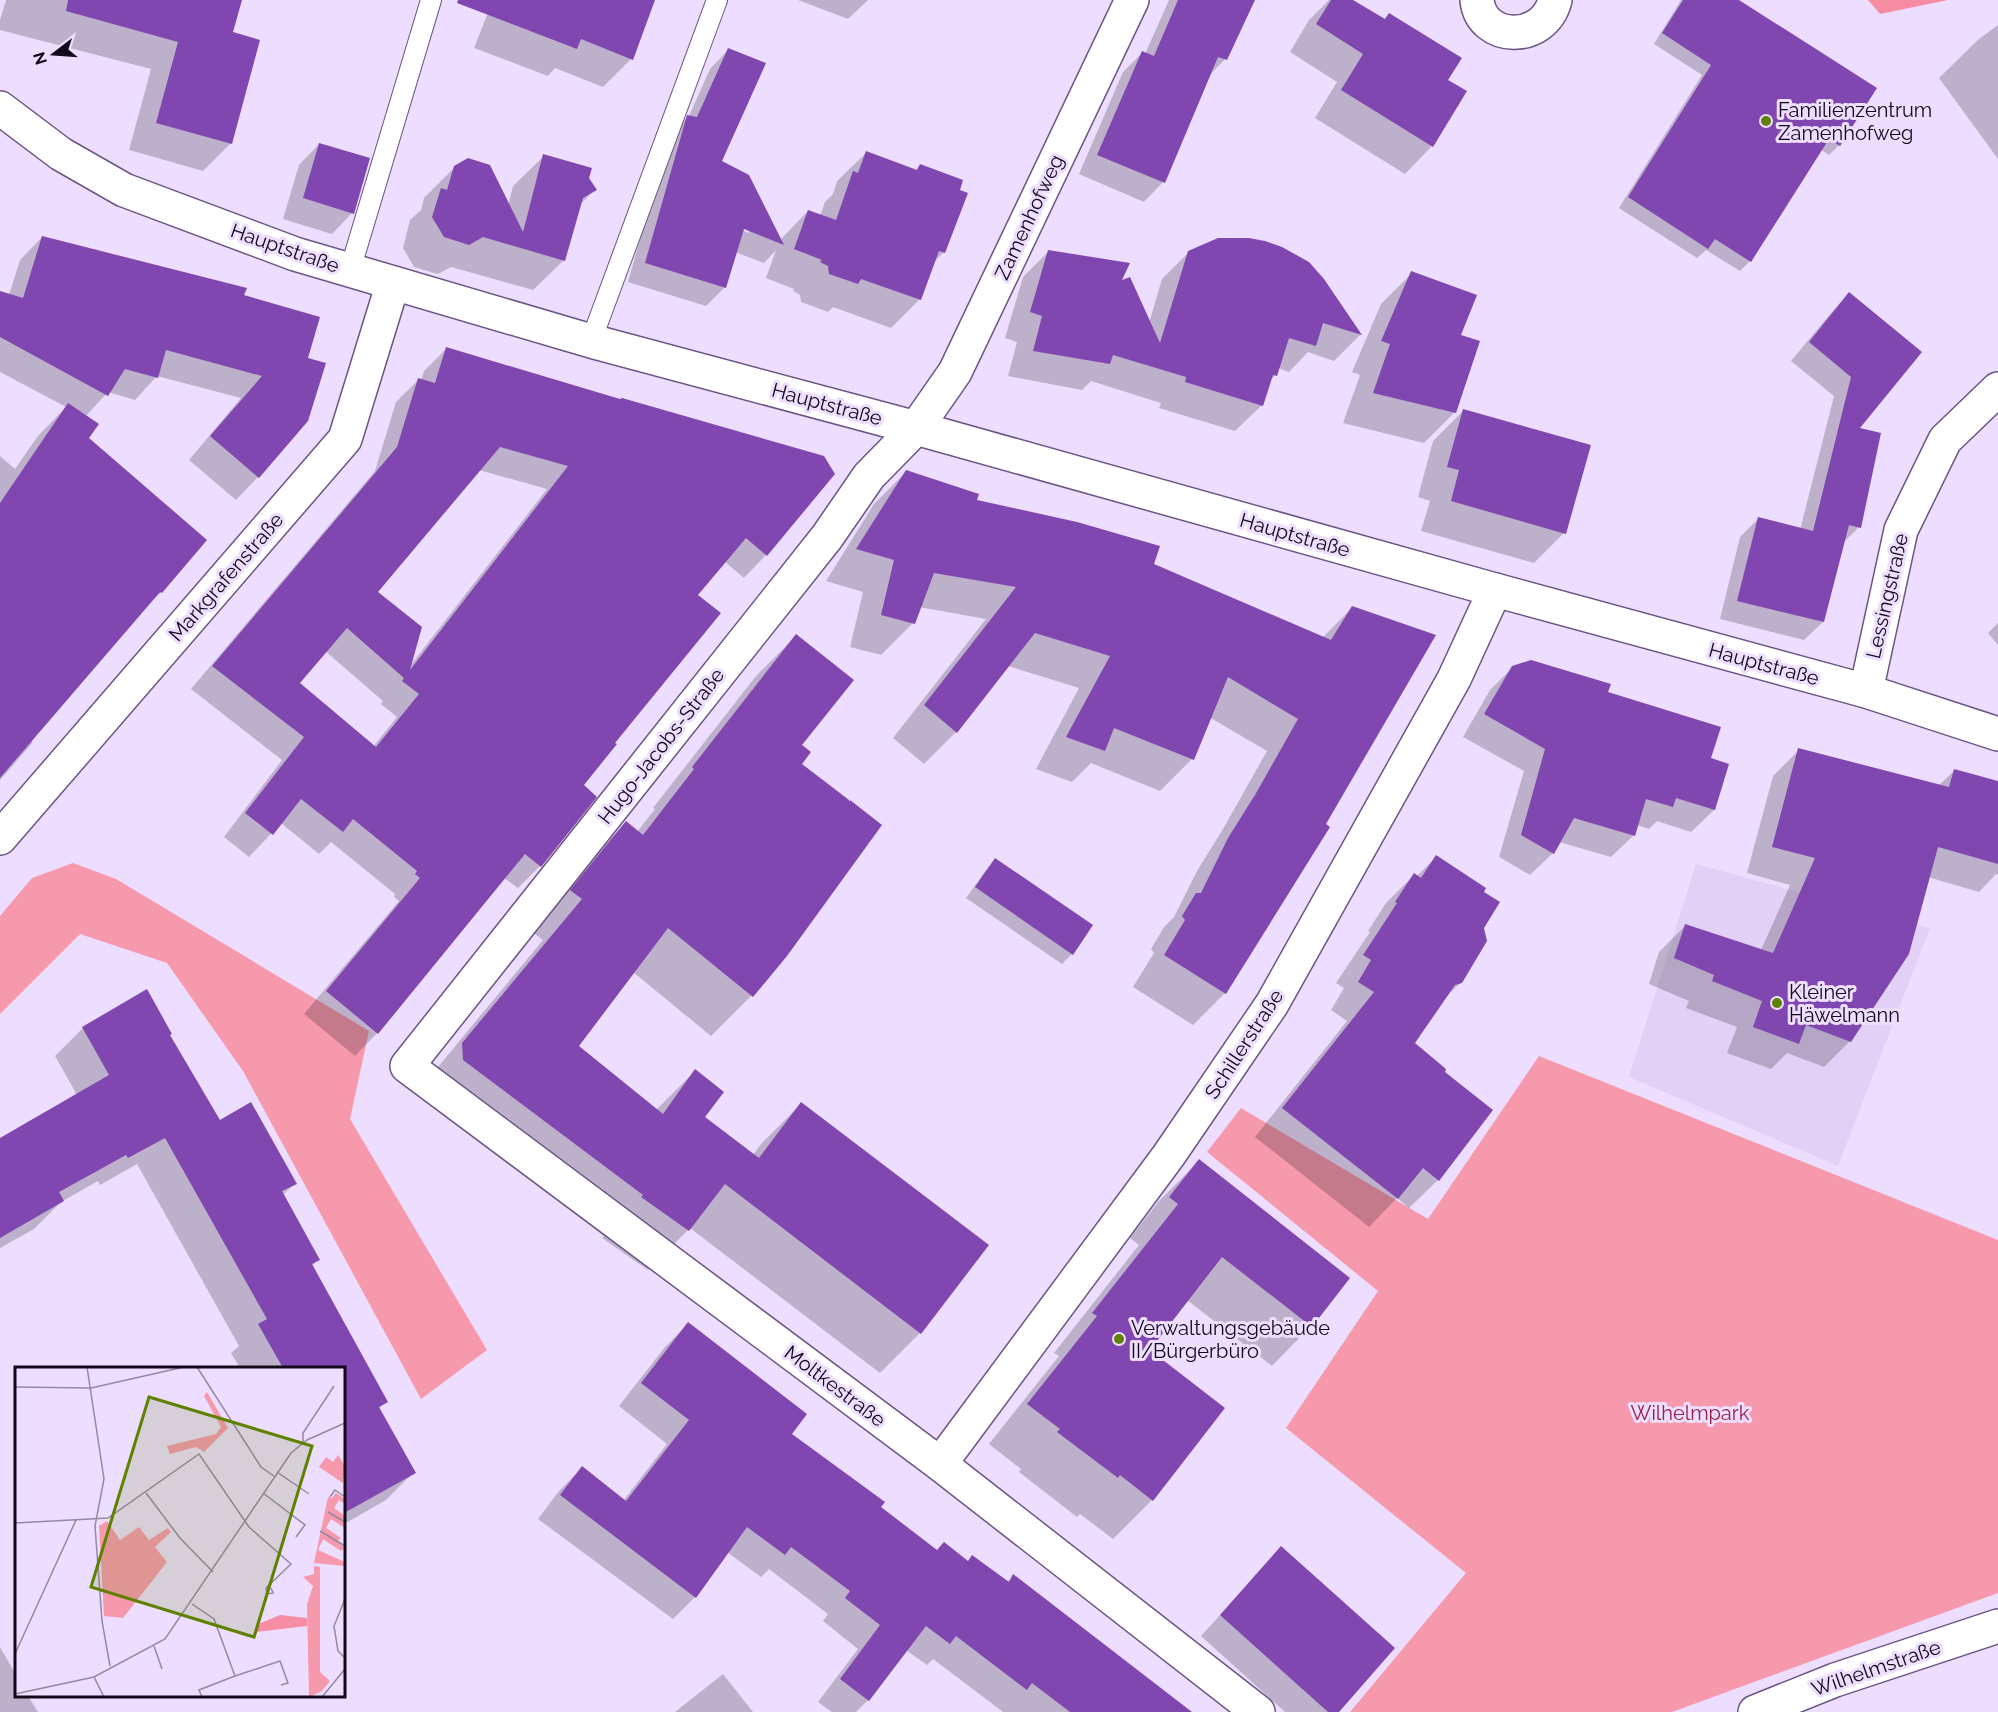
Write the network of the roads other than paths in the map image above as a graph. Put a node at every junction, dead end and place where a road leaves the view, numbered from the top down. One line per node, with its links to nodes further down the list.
1 (431, 0): 7 (lane)
2 (717, 0): 9 (lane)
3 (1132, 0): 11 (street, Zamenhofweg)
4 (1477, 0): 5 (street)
5 (1555, 0)
6 (0, 108): 7 (street, Hauptstraße)
7 (350, 270): 8 (street, Hauptstraße)
8 (393, 284): 9 (street, Hauptstraße); 15 (street, Markgrafenstraße)
9 (591, 341): 11 (street, Hauptstraße)
10 (1998, 389): 13 (street, Lessingstraße)
11 (916, 428): 12 (street, Hauptstraße); 16 (street, Hugo-Jacobs-Straße)
12 (1495, 591): 13 (street, Hauptstraße); 17 (street, Schillerstraße)
13 (1866, 691): 14 (street, Hauptstraße)
14 (1998, 734)
15 (0, 838)
16 (407, 1066): 17 (street, Moltkestraße)
17 (940, 1464): 19 (street, Moltkestraße)
18 (1998, 1626): 20 (street, Wilhelmstraße)
19 (1258, 1712)
20 (1755, 1712)

